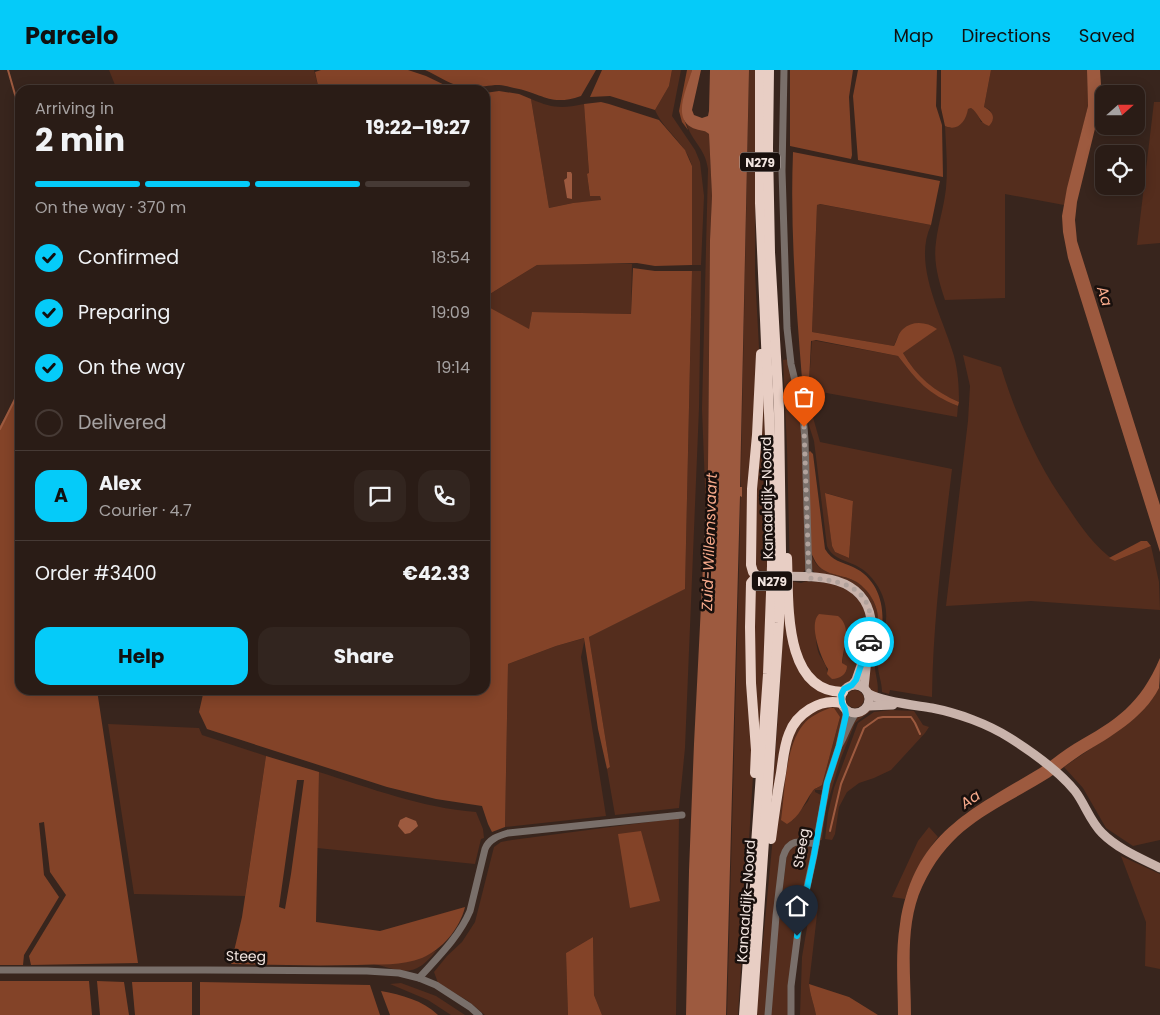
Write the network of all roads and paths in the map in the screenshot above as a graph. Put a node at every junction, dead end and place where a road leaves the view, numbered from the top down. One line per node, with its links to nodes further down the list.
1 (760, 70): 4 (highway, Kanaaldijk-Noord / N279)
2 (770, 70): 5 (highway, Kanaaldijk-Noord / N279)
3 (784, 70): 7 (street)
4 (765, 316): 6 (highway, N279); 19 (highway, Kanaaldijk-Noord / N279)
5 (782, 504): 11 (highway, N279); 21 (highway, Kanaaldijk-Noord / N279)
6 (760, 577): 7 (main road); 19 (highway, N279)
7 (809, 578): 8 (main road)
8 (868, 647): 9 (main road); 10 (main road)
9 (852, 685): 10 (main road); 11 (main road)
10 (866, 691): 12 (main road); 14 (main road)
11 (843, 692): 13 (main road)
12 (903, 703): 14 (main road); 20 (main road)
13 (843, 706): 15 (main road); 16 (street, Steeg); 21 (highway, N279)
14 (868, 706): 15 (main road)
15 (856, 713): 16 (street, Steeg)
16 (839, 746): 18 (street, Steeg)
17 (682, 815): 23 (street)
18 (816, 844): 27 (street); 28 (street, Steeg)
19 (756, 845): 25 (highway, Kanaaldijk-Noord / N279)
20 (1160, 868)
21 (763, 871): 26 (highway, Kanaaldijk-Noord / N279)
22 (0, 970): 23 (street, Steeg)
23 (419, 978): 24 (street, Steeg)
24 (480, 1015)
25 (744, 1015)
26 (752, 1015)
27 (768, 1015)
28 (791, 1015)

